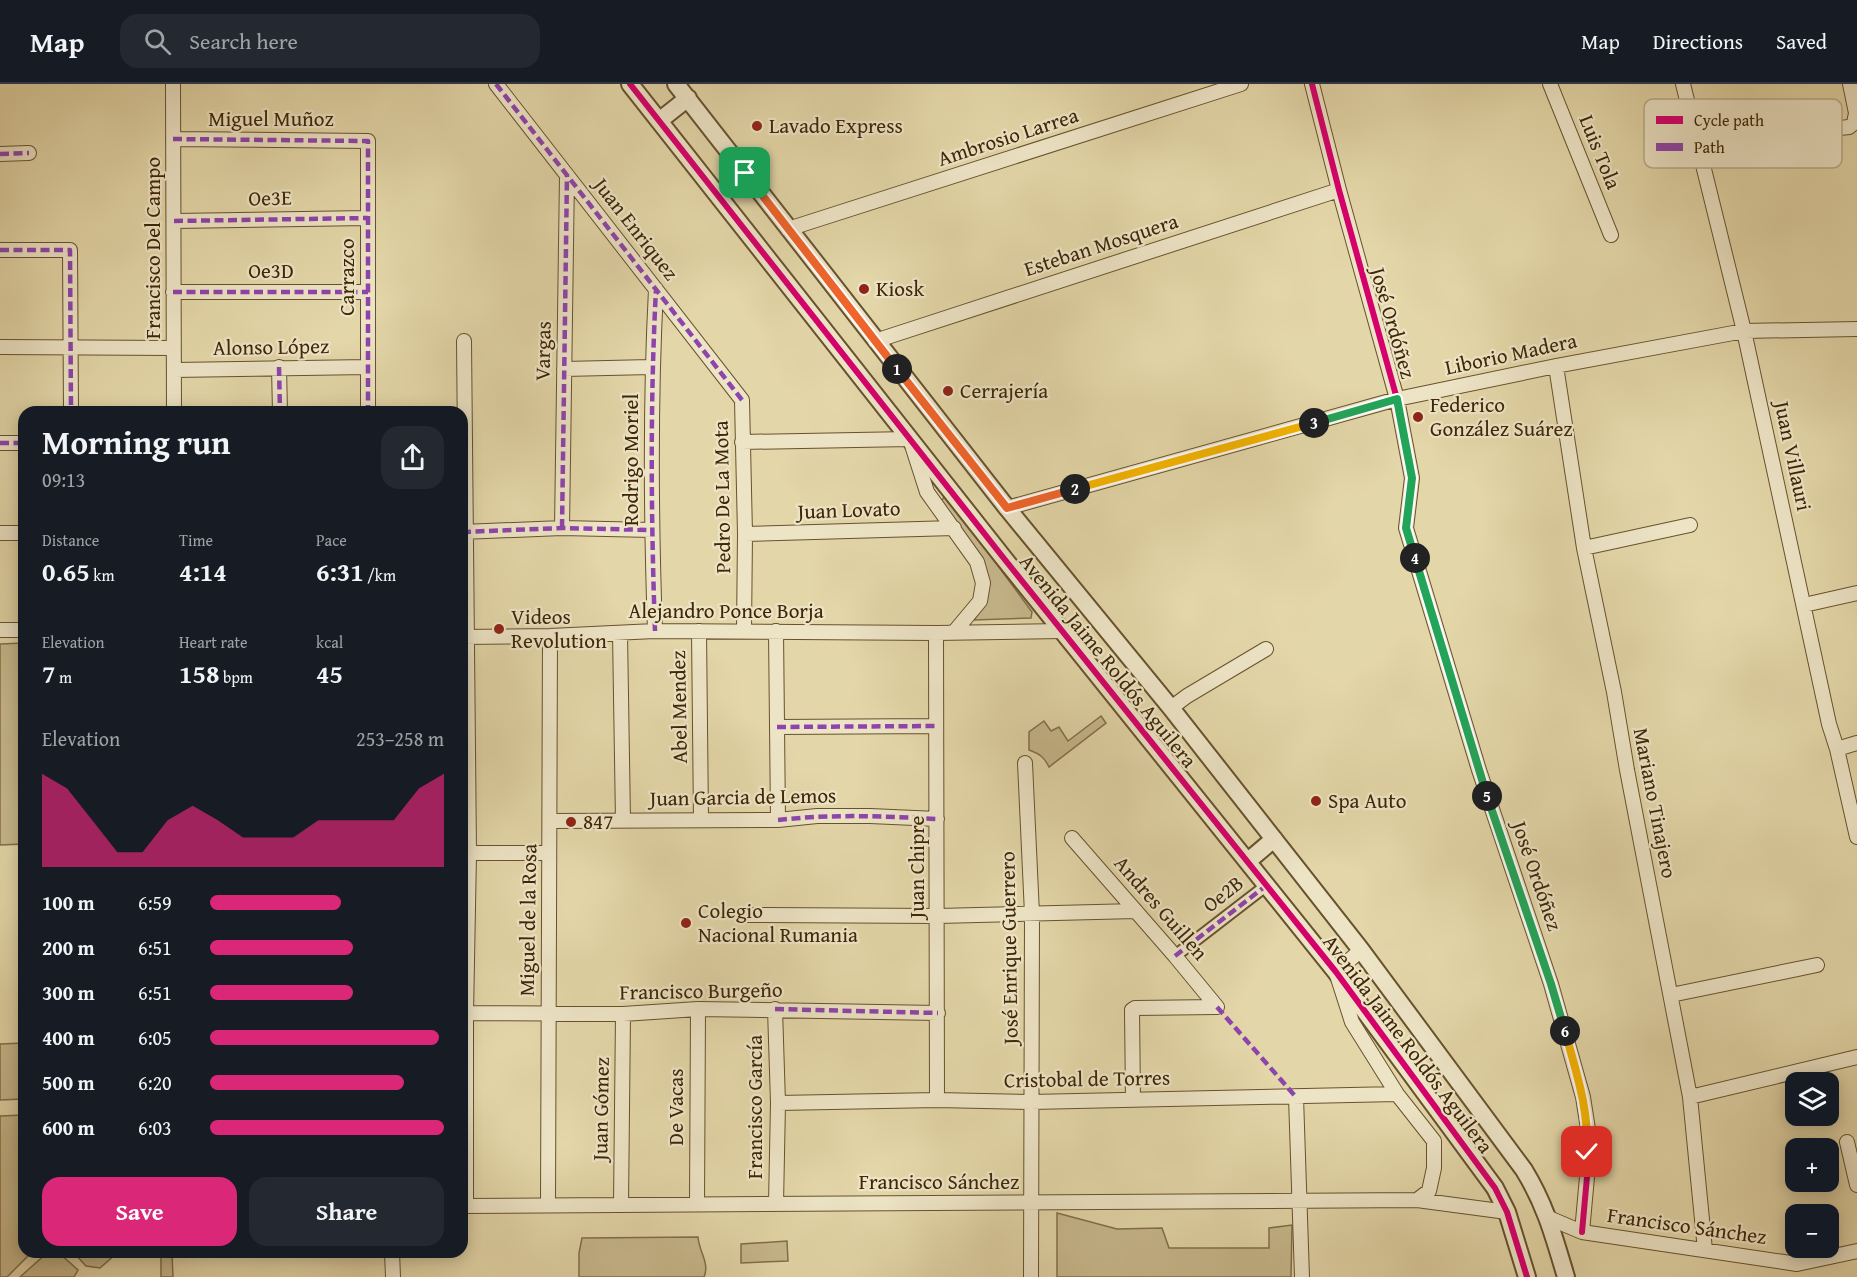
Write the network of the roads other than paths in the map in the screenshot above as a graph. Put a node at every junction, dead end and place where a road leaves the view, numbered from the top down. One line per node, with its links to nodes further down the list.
1 (173, 84): 14 (street, Francisco Del Campo)
2 (496, 84): 19 (street, Juan Enriquez)
3 (630, 84): 12 (street, Avenida Jaime Roldós Aguilera)
4 (676, 84): 10 (street, Avenida Jaime Roldós Aguilera)
5 (1241, 84): 23 (street, Ambrosio Larrea)
6 (1312, 84): 20 (street, José Ordóñez)
7 (1550, 84): 24 (street, Luis Tola)
8 (1683, 84): 11 (street, Juan Villauri)
9 (1850, 84): 13 (street)
10 (688, 98): 12 (street); 23 (street, Avenida Jaime Roldós Aguilera)
11 (1687, 99)
12 (659, 121): 49 (street, Avenida Jaime Roldós Aguilera)
13 (1842, 128)
14 (173, 139): 15 (street, Miguel Muñoz); 22 (street, Francisco Del Campo)
15 (368, 141): 21 (street, Carrazco)
16 (29, 153): 17 (street)
17 (0, 154)
18 (1704, 168): 30 (street, Juan Villauri)
19 (567, 175): 26 (street, Juan Enriquez); 40 (street, Vargas)
20 (1339, 190): 32 (street, Esteban Mosquera); 42 (street, José Ordóñez)
21 (368, 218): 22 (street, Oe3E); 28 (street, Carrazco)
22 (174, 221): 27 (street, Francisco Del Campo)
23 (788, 229): 32 (street, Avenida Jaime Roldós Aguilera)
24 (1611, 236)
25 (0, 250): 34 (street)
26 (656, 289): 39 (street, Rodrigo Moriel); 43 (street, Juan Enriquez)
27 (173, 292): 28 (street, Oe3D); 35 (street, Francisco Del Campo)
28 (368, 292): 38 (street, Carrazco)
29 (1857, 329): 30 (street, Liborio Madera)
30 (1744, 331): 36 (street, Liborio Madera); 64 (street, Juan Villauri)
31 (464, 341): 48 (street)
32 (875, 341): 53 (street, Avenida Jaime Roldós Aguilera)
33 (0, 347): 34 (street)
34 (71, 348): 35 (street); 44 (street)
35 (174, 348): 41 (street, Francisco Del Campo)
36 (1556, 366): 42 (street, Liborio Madera); 62 (street, Mariano Tinajero)
37 (279, 367): 38 (street, Alonso López); 41 (street, Alonso López); 46 (street)
38 (368, 367): 47 (street, Carrazco)
39 (651, 367): 40 (street); 57 (street, Rodrigo Moriel)
40 (564, 369): 55 (street, Vargas)
41 (174, 370): 45 (street, Francisco Del Campo)
42 (1397, 399): 53 (street, Liborio Madera); 131 (street, José Ordóñez)
43 (742, 400): 50 (street, Pedro De La Mota)
44 (71, 406)
45 (174, 406)
46 (280, 406)
47 (368, 406)
48 (464, 406)
49 (910, 439): 50 (street); 56 (street); 72 (street, Avenida Jaime Roldós Aguilera)
50 (742, 442): 61 (street, Pedro De La Mota)
51 (0, 443): 52 (street)
52 (18, 443)
53 (1007, 508): 78 (street, Avenida Jaime Roldós Aguilera)
54 (1690, 525): 62 (street)
55 (562, 528): 57 (street); 58 (street)
56 (954, 528): 61 (street, Juan Lovato); 71 (street)
57 (652, 530): 67 (street, Rodrigo Moriel)
58 (468, 532)
59 (0, 533): 60 (street)
60 (18, 533)
61 (745, 534): 69 (street, Pedro De La Mota)
62 (1584, 548): 104 (street, Mariano Tinajero)
63 (1857, 593): 64 (street)
64 (1804, 605): 82 (street, Juan Villauri)
65 (0, 630): 66 (street)
66 (18, 630)
67 (655, 631): 68 (street, Alejandro Ponce Borja); 73 (street, Alejandro Ponce Borja)
68 (699, 631): 69 (street, Alejandro Ponce Borja); 86 (street, Abel Mendez)
69 (744, 631): 70 (street, Alejandro Ponce Borja)
70 (776, 631): 74 (street, Alejandro Ponce Borja); 80 (street)
71 (955, 631): 72 (street, Alejandro Ponce Borja); 74 (street, Alejandro Ponce Borja)
72 (1062, 631): 94 (street, Avenida Jaime Roldós Aguilera)
73 (620, 633): 75 (street, Alejandro Ponce Borja); 85 (street)
74 (936, 633): 79 (street, Juan Chipre)
75 (550, 636): 76 (street, Alejandro Ponce Borja); 88 (street, Miguel de la Rosa)
76 (468, 637)
77 (1266, 649): 78 (street)
78 (1171, 708): 91 (street, Avenida Jaime Roldós Aguilera)
79 (936, 726): 80 (street); 84 (street, Juan Chipre)
80 (777, 728): 87 (street)
81 (1857, 743): 82 (street)
82 (1837, 749): 89 (street, Juan Villauri)
83 (1024, 763): 97 (street, José Enrique Guerrero)
84 (938, 819): 87 (street, Juan Garcia de Lemos); 99 (street, Juan Chipre)
85 (623, 820): 86 (street, Juan Garcia de Lemos); 88 (street, Juan Garcia de Lemos)
86 (701, 820): 87 (street, Juan Garcia de Lemos)
87 (778, 820)
88 (550, 821): 93 (street, Miguel de la Rosa)
89 (1857, 837)
90 (1072, 838): 96 (street, Andres Guillen)
91 (1274, 839): 94 (street); 100 (street, Avenida Jaime Roldós Aguilera)
92 (468, 853): 93 (street)
93 (549, 853): 108 (street, Miguel de la Rosa)
94 (1248, 861): 95 (street, Avenida Jaime Roldós Aguilera)
95 (1267, 885): 101 (street, Oe2B); 103 (street, Avenida Jaime Roldós Aguilera)
96 (1136, 911): 97 (street); 101 (street, Andres Guillen)
97 (1032, 914): 99 (street); 117 (street, José Enrique Guerrero)
98 (745, 915): 99 (street)
99 (938, 916): 109 (street, Juan Chipre)
100 (1361, 950): 103 (street); 130 (street, Avenida Jaime Roldós Aguilera)
101 (1175, 956): 115 (street, Andres Guillen)
102 (1817, 965): 104 (street)
103 (1336, 972): 112 (street); 129 (street, Avenida Jaime Roldós Aguilera)
104 (1671, 995): 114 (street, Mariano Tinajero)
105 (698, 1009): 106 (street, Francisco Burgeño); 110 (street, Francisco Burgeño); 124 (street, De Vacas)
106 (775, 1009): 109 (street, Francisco Burgeño); 118 (street, Francisco García)
107 (468, 1013): 108 (street, Francisco Burgeño)
108 (548, 1013): 110 (street, Francisco Burgeño); 126 (street, Miguel de la Rosa)
109 (938, 1013): 116 (street, Juan Chipre)
110 (623, 1014): 127 (street, Juan Gómez)
111 (1857, 1057): 114 (street)
112 (1397, 1094): 113 (street, Cristobal de Torres); 121 (street)
113 (1296, 1097): 115 (street, Cristobal de Torres); 122 (street)
114 (1690, 1097): 132 (street, Mariano Tinajero)
115 (1133, 1099): 117 (street, Cristobal de Torres)
116 (937, 1100): 117 (street, Cristobal de Torres); 118 (street, Cristobal de Torres)
117 (1031, 1102): 123 (street, José Enrique Guerrero)
118 (778, 1103): 125 (street, Francisco García)
119 (1847, 1142): 120 (street)
120 (1857, 1185)
121 (1417, 1200): 122 (street, Francisco Sánchez); 129 (street, Francisco Sánchez)
122 (1301, 1201): 123 (street, Francisco Sánchez); 137 (street)
123 (1031, 1202): 125 (street, Francisco Sánchez); 136 (street, José Enrique Guerrero)
124 (697, 1204): 125 (street, Francisco Sánchez); 127 (street, Francisco Sánchez)
125 (776, 1204)
126 (548, 1205): 127 (street, Francisco Sánchez); 128 (street, Francisco Sánchez)
127 (621, 1205)
128 (468, 1206)
129 (1507, 1212): 138 (street, Avenida Jaime Roldós Aguilera)
130 (1549, 1218): 131 (street, Francisco Sánchez); 139 (street, Avenida Jaime Roldós Aguilera)
131 (1582, 1232): 132 (street, Francisco Sánchez)
132 (1705, 1250): 133 (street, Francisco Sánchez)
133 (1857, 1251)
134 (392, 1258): 135 (street)
135 (393, 1277)
136 (1031, 1277)
137 (1302, 1277)
138 (1527, 1277)
139 (1566, 1277)

